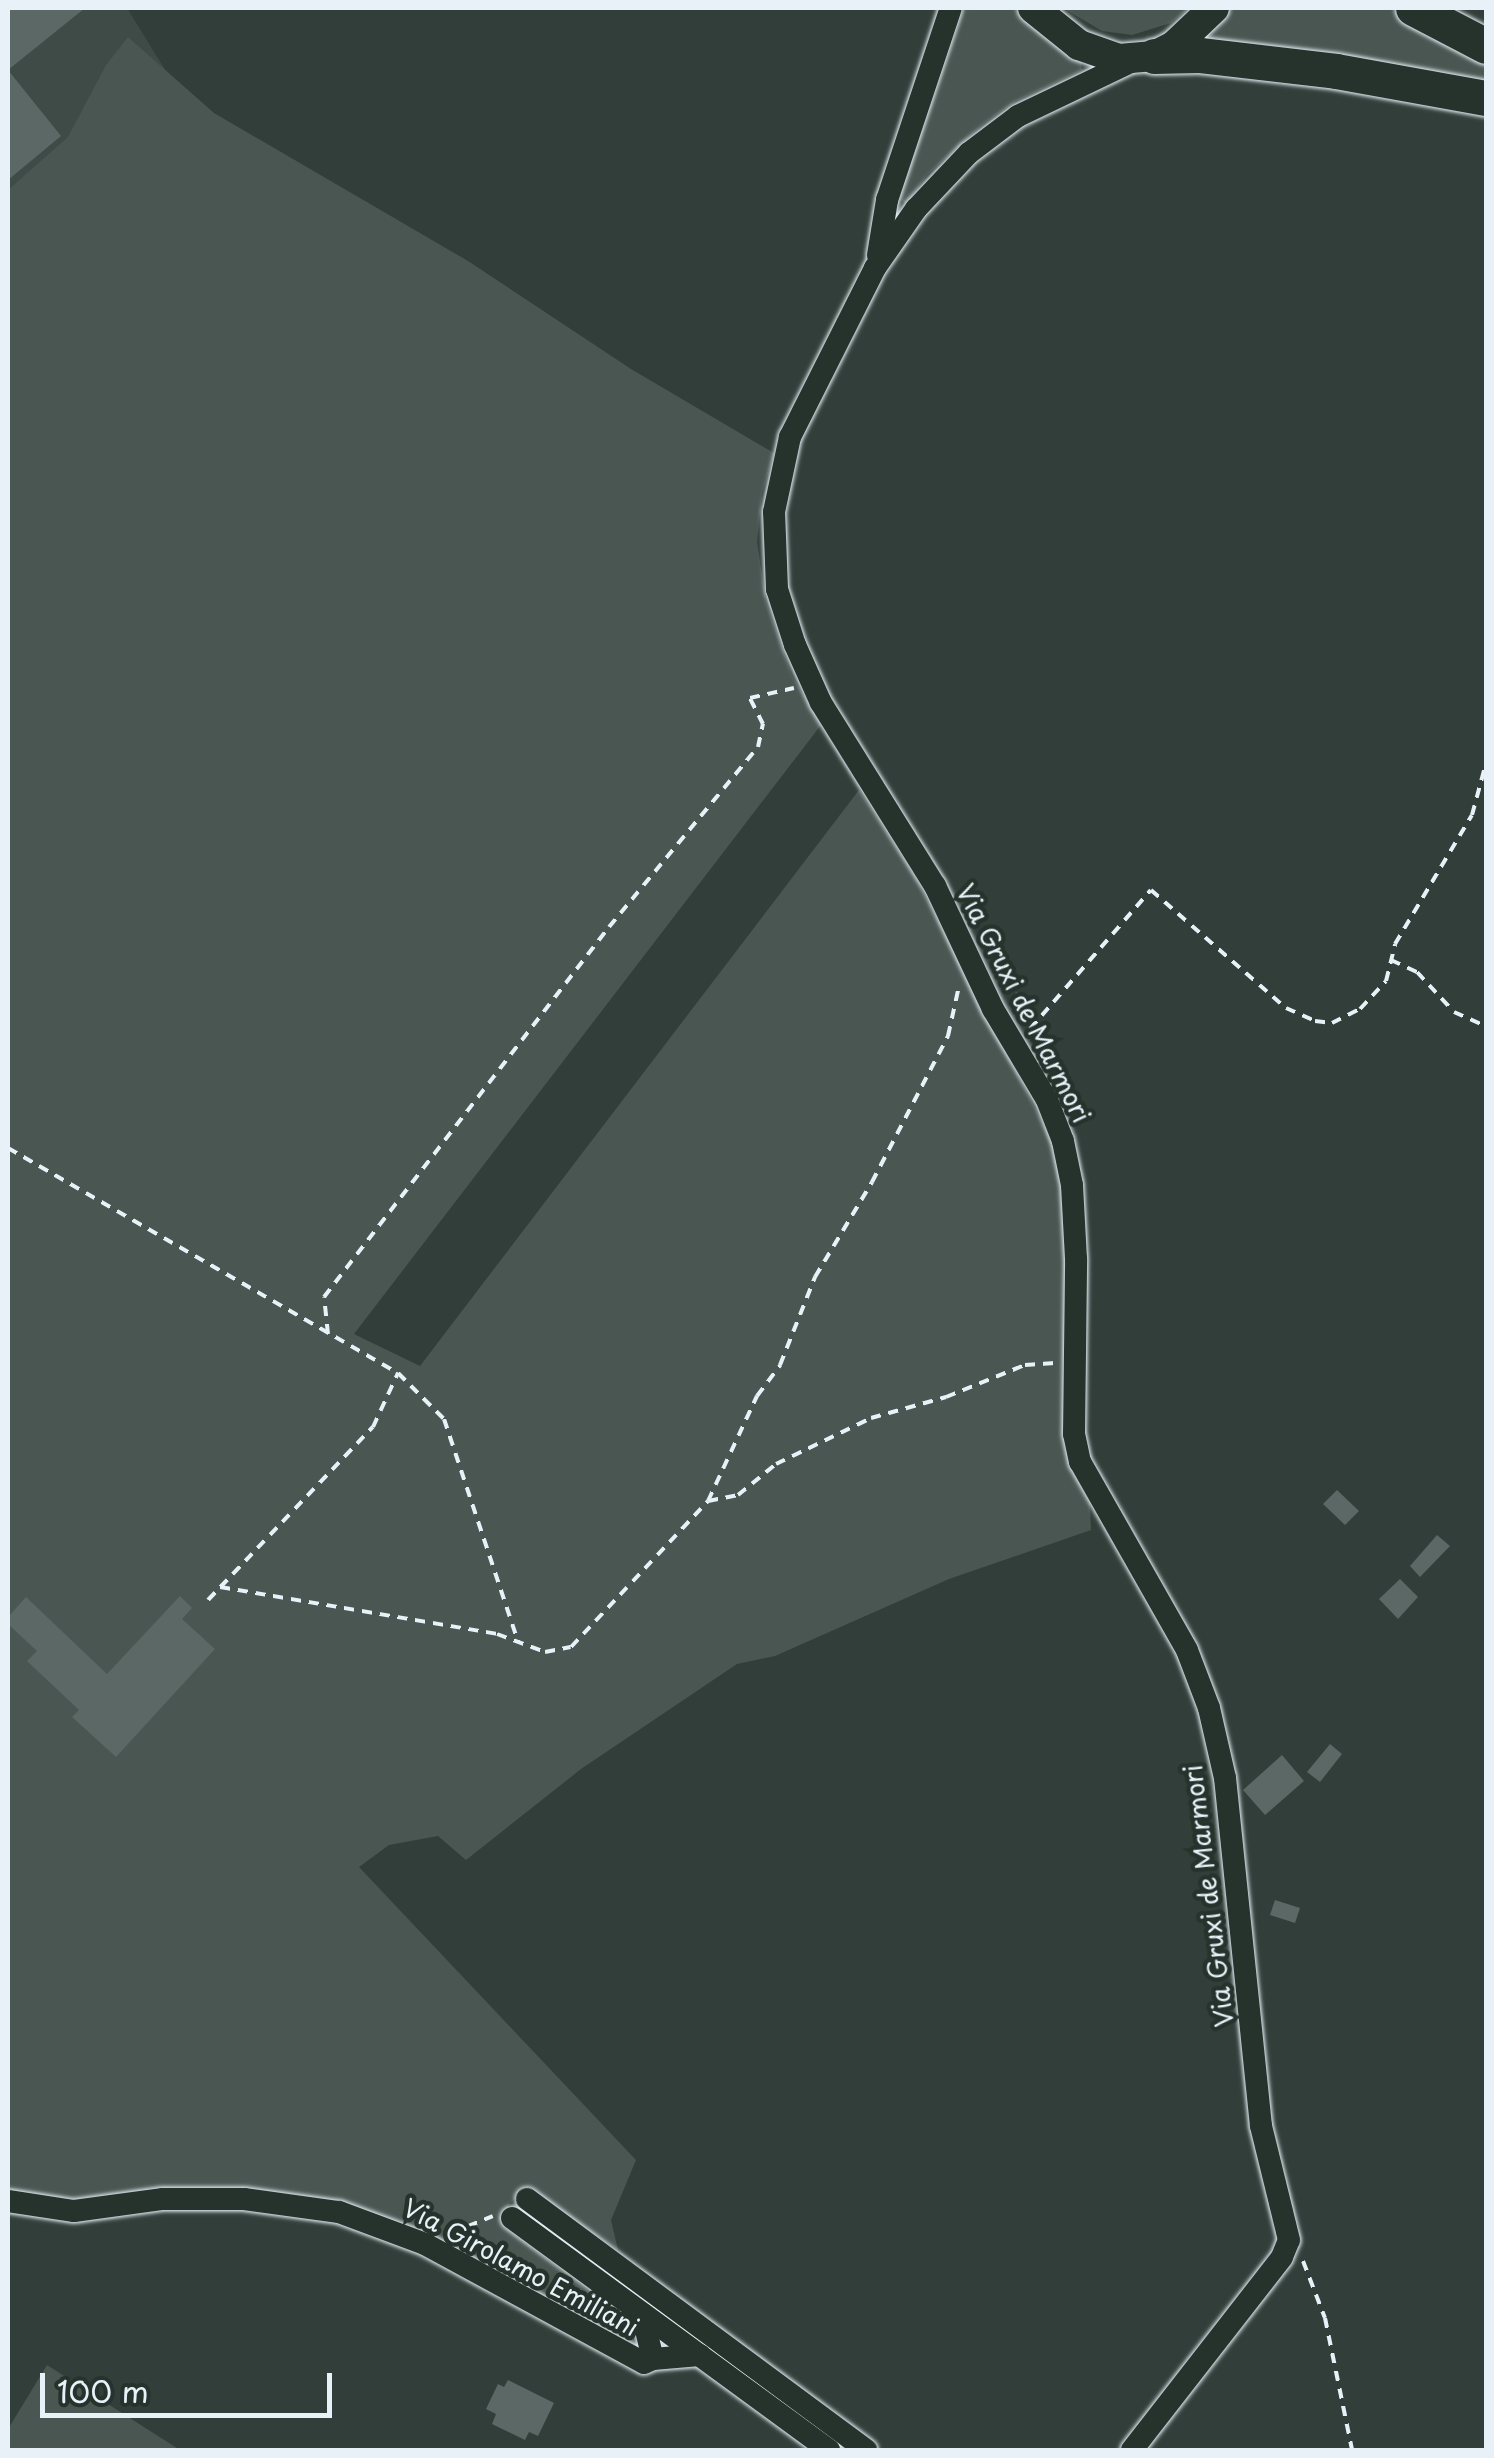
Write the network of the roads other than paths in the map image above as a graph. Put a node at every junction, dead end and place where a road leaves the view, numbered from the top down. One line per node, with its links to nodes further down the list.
1 (951, 8): 8 (street, Via Gruxi de Marmori)
2 (1032, 8): 6 (main road)
3 (1214, 8): 6 (main road)
4 (1413, 8): 5 (highway)
5 (1486, 46)
6 (1147, 57): 7 (highway); 8 (street, Via Gruxi de Marmori)
7 (1486, 98)
8 (874, 268): 17 (street, Via Gruxi de Marmori)
9 (527, 2199): 16 (street, Via Girolamo Emiliani)
10 (8, 2201): 14 (street, Via Girolamo Emiliani)
11 (512, 2218): 12 (street, Via Girolamo Emiliani)
12 (642, 2314): 13 (street, Via Girolamo Emiliani); 14 (street)
13 (700, 2356): 14 (street); 15 (street, Via Girolamo Emiliani)
14 (652, 2360)
15 (829, 2450)
16 (866, 2450)
17 (1132, 2450)

